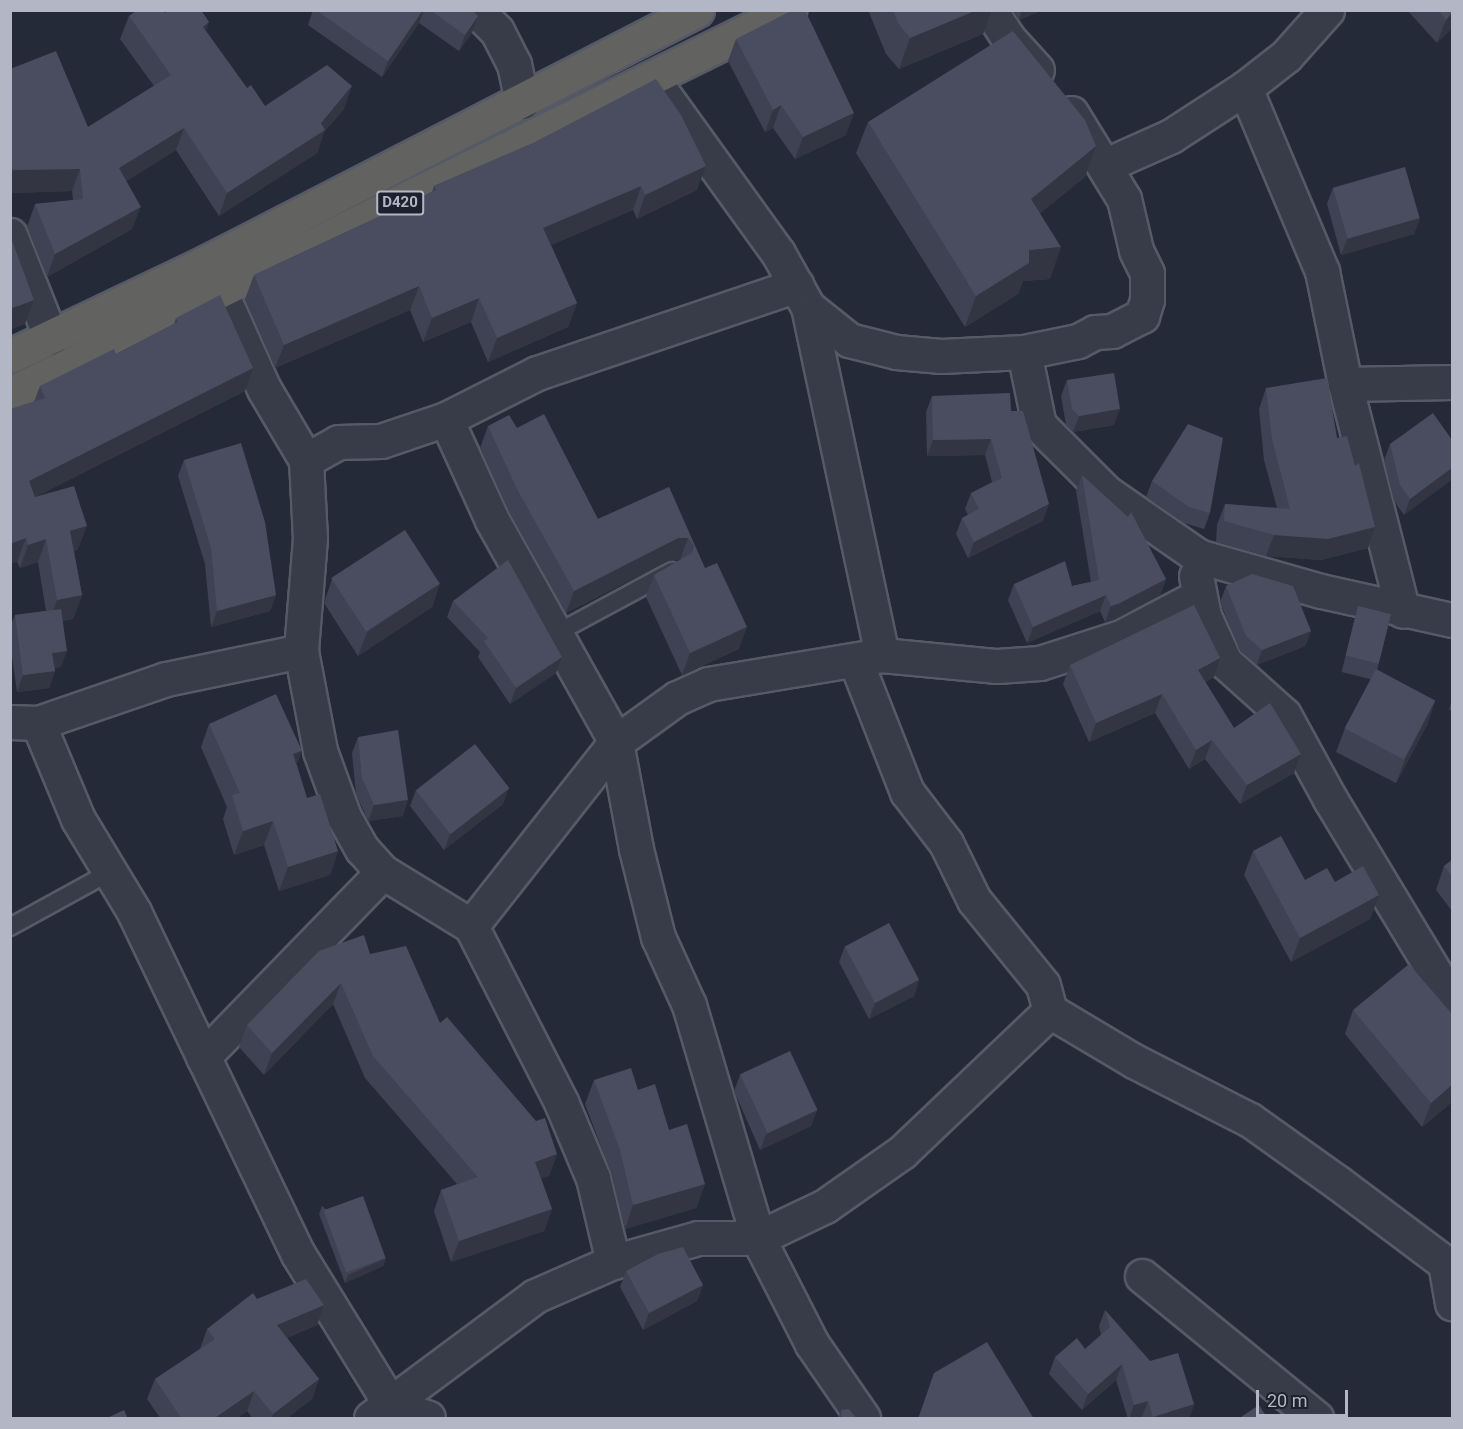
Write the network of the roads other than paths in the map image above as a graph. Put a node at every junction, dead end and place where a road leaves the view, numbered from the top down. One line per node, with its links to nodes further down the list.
1 (476, 10): 8 (street)
2 (698, 10): 8 (highway, D420)
3 (789, 10): 6 (highway, D420)
4 (990, 10): 9 (street)
5 (1327, 10): 7 (street)
6 (651, 78): 12 (highway, D420); 13 (street)
7 (1245, 88): 9 (street); 18 (street)
8 (522, 102): 11 (highway, D420)
9 (1106, 165): 15 (street)
10 (10, 236): 14 (street)
11 (207, 262): 12 (street); 14 (highway, D420)
12 (220, 293): 19 (highway, D420); 21 (street)
13 (802, 296): 15 (street); 20 (street); 29 (street)
14 (51, 338): 16 (highway, D420)
15 (1024, 352): 22 (street)
16 (10, 356)
17 (1452, 382): 18 (street)
18 (1345, 384): 25 (street)
19 (10, 394)
20 (446, 420): 21 (street); 27 (street)
21 (306, 460): 28 (street)
22 (1198, 556): 24 (street); 25 (street)
23 (675, 569): 27 (lane)
24 (1198, 596): 29 (street); 36 (street)
25 (1403, 611): 26 (street)
26 (1452, 620)
27 (555, 634): 31 (street)
28 (301, 651): 30 (street); 33 (street)
29 (869, 659): 31 (street); 37 (street)
30 (24, 722): 32 (street)
31 (616, 742): 34 (street); 39 (street)
32 (110, 872): 35 (lane); 38 (street)
33 (383, 872): 34 (street); 38 (street)
34 (471, 926): 40 (street)
35 (10, 927)
36 (1452, 1001)
37 (1050, 1011): 39 (street); 41 (street)
38 (203, 1057): 44 (street)
39 (758, 1238): 40 (street); 46 (street)
40 (613, 1262): 44 (street)
41 (1449, 1263): 43 (street)
42 (1142, 1276): 47 (street)
43 (1452, 1303)
44 (381, 1412): 45 (street)
45 (428, 1419)
46 (863, 1419)
47 (1316, 1419)

